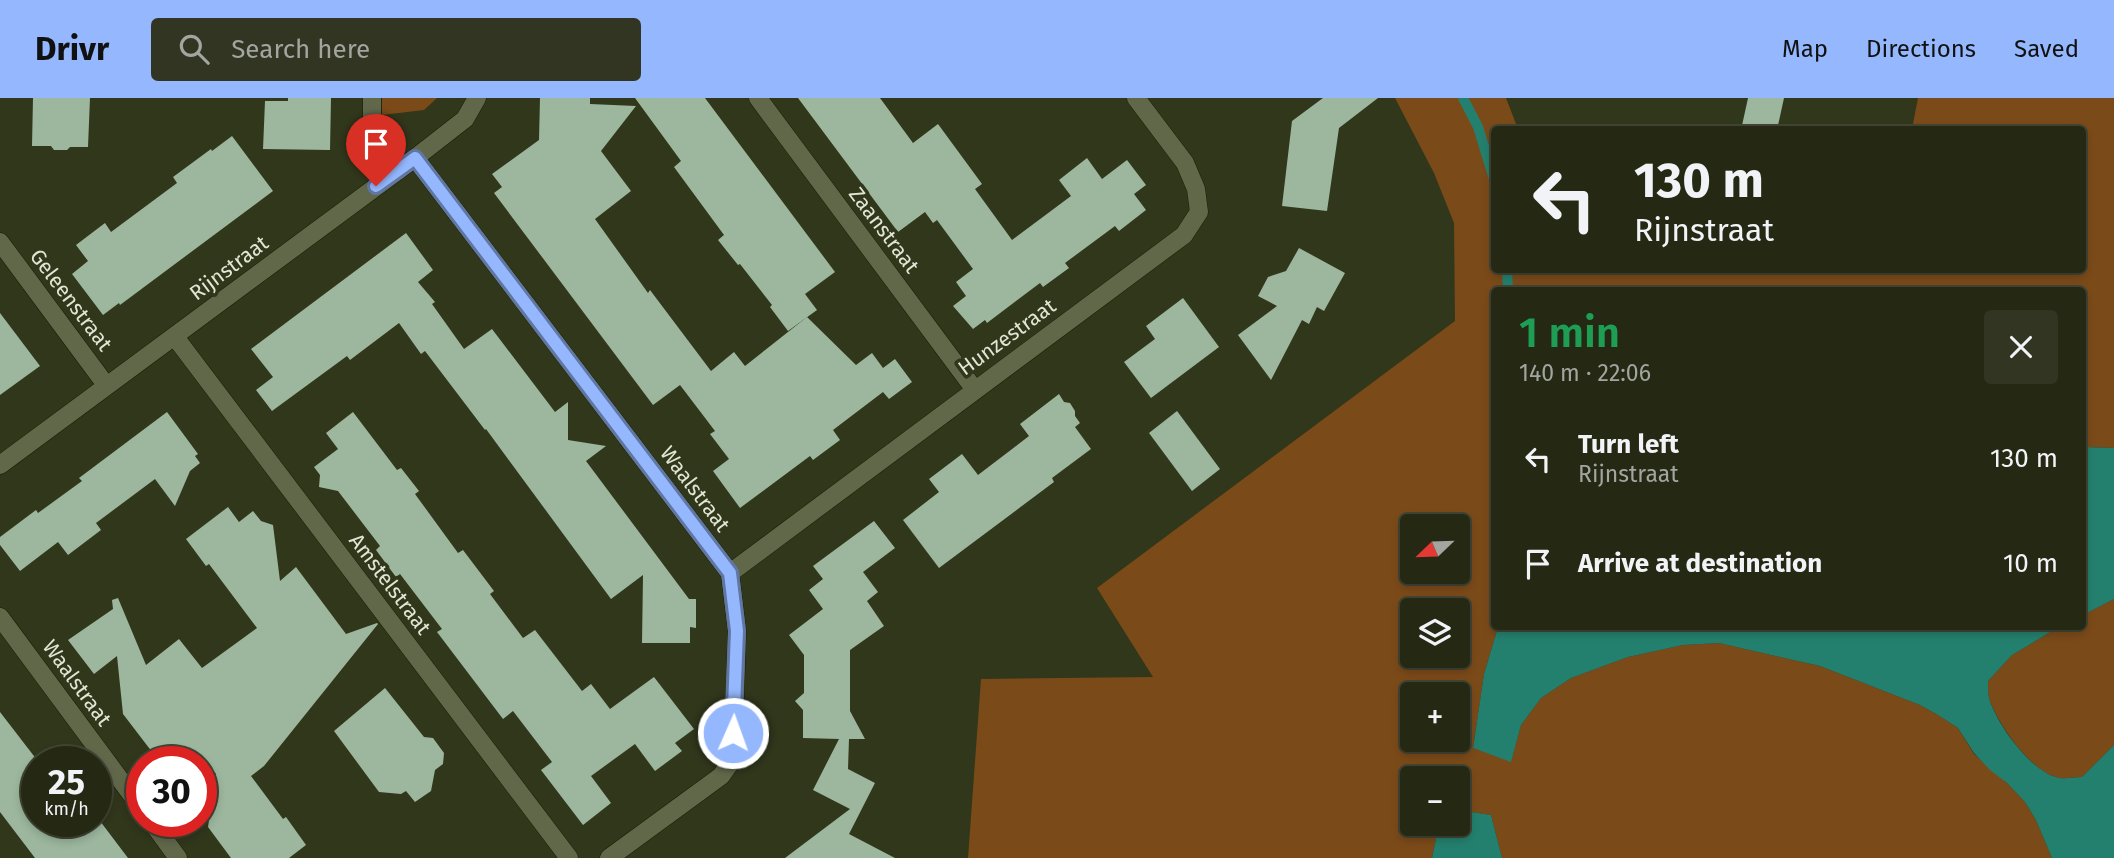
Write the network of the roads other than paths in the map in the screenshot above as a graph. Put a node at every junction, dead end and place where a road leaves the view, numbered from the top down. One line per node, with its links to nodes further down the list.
1 (372, 98): 6 (street)
2 (477, 98): 5 (street, Rijnstraat)
3 (758, 98): 10 (street, Zaanstraat)
4 (1136, 98): 10 (street, Hunzestraat)
5 (415, 158): 6 (street, Rijnstraat); 12 (street, Waalstraat)
6 (399, 170): 8 (street, Rijnstraat)
7 (0, 242): 9 (street, Geleenstraat)
8 (175, 337): 9 (street, Rijnstraat); 17 (street, Amstelstraat)
9 (106, 385): 11 (street, Rijnstraat)
10 (975, 390): 12 (street, Hunzestraat)
11 (0, 465)
12 (730, 573): 18 (street)
13 (0, 617): 14 (street, Waalstraat)
14 (126, 787)
15 (162, 837): 16 (street)
16 (178, 858)
17 (569, 858)
18 (609, 858)

